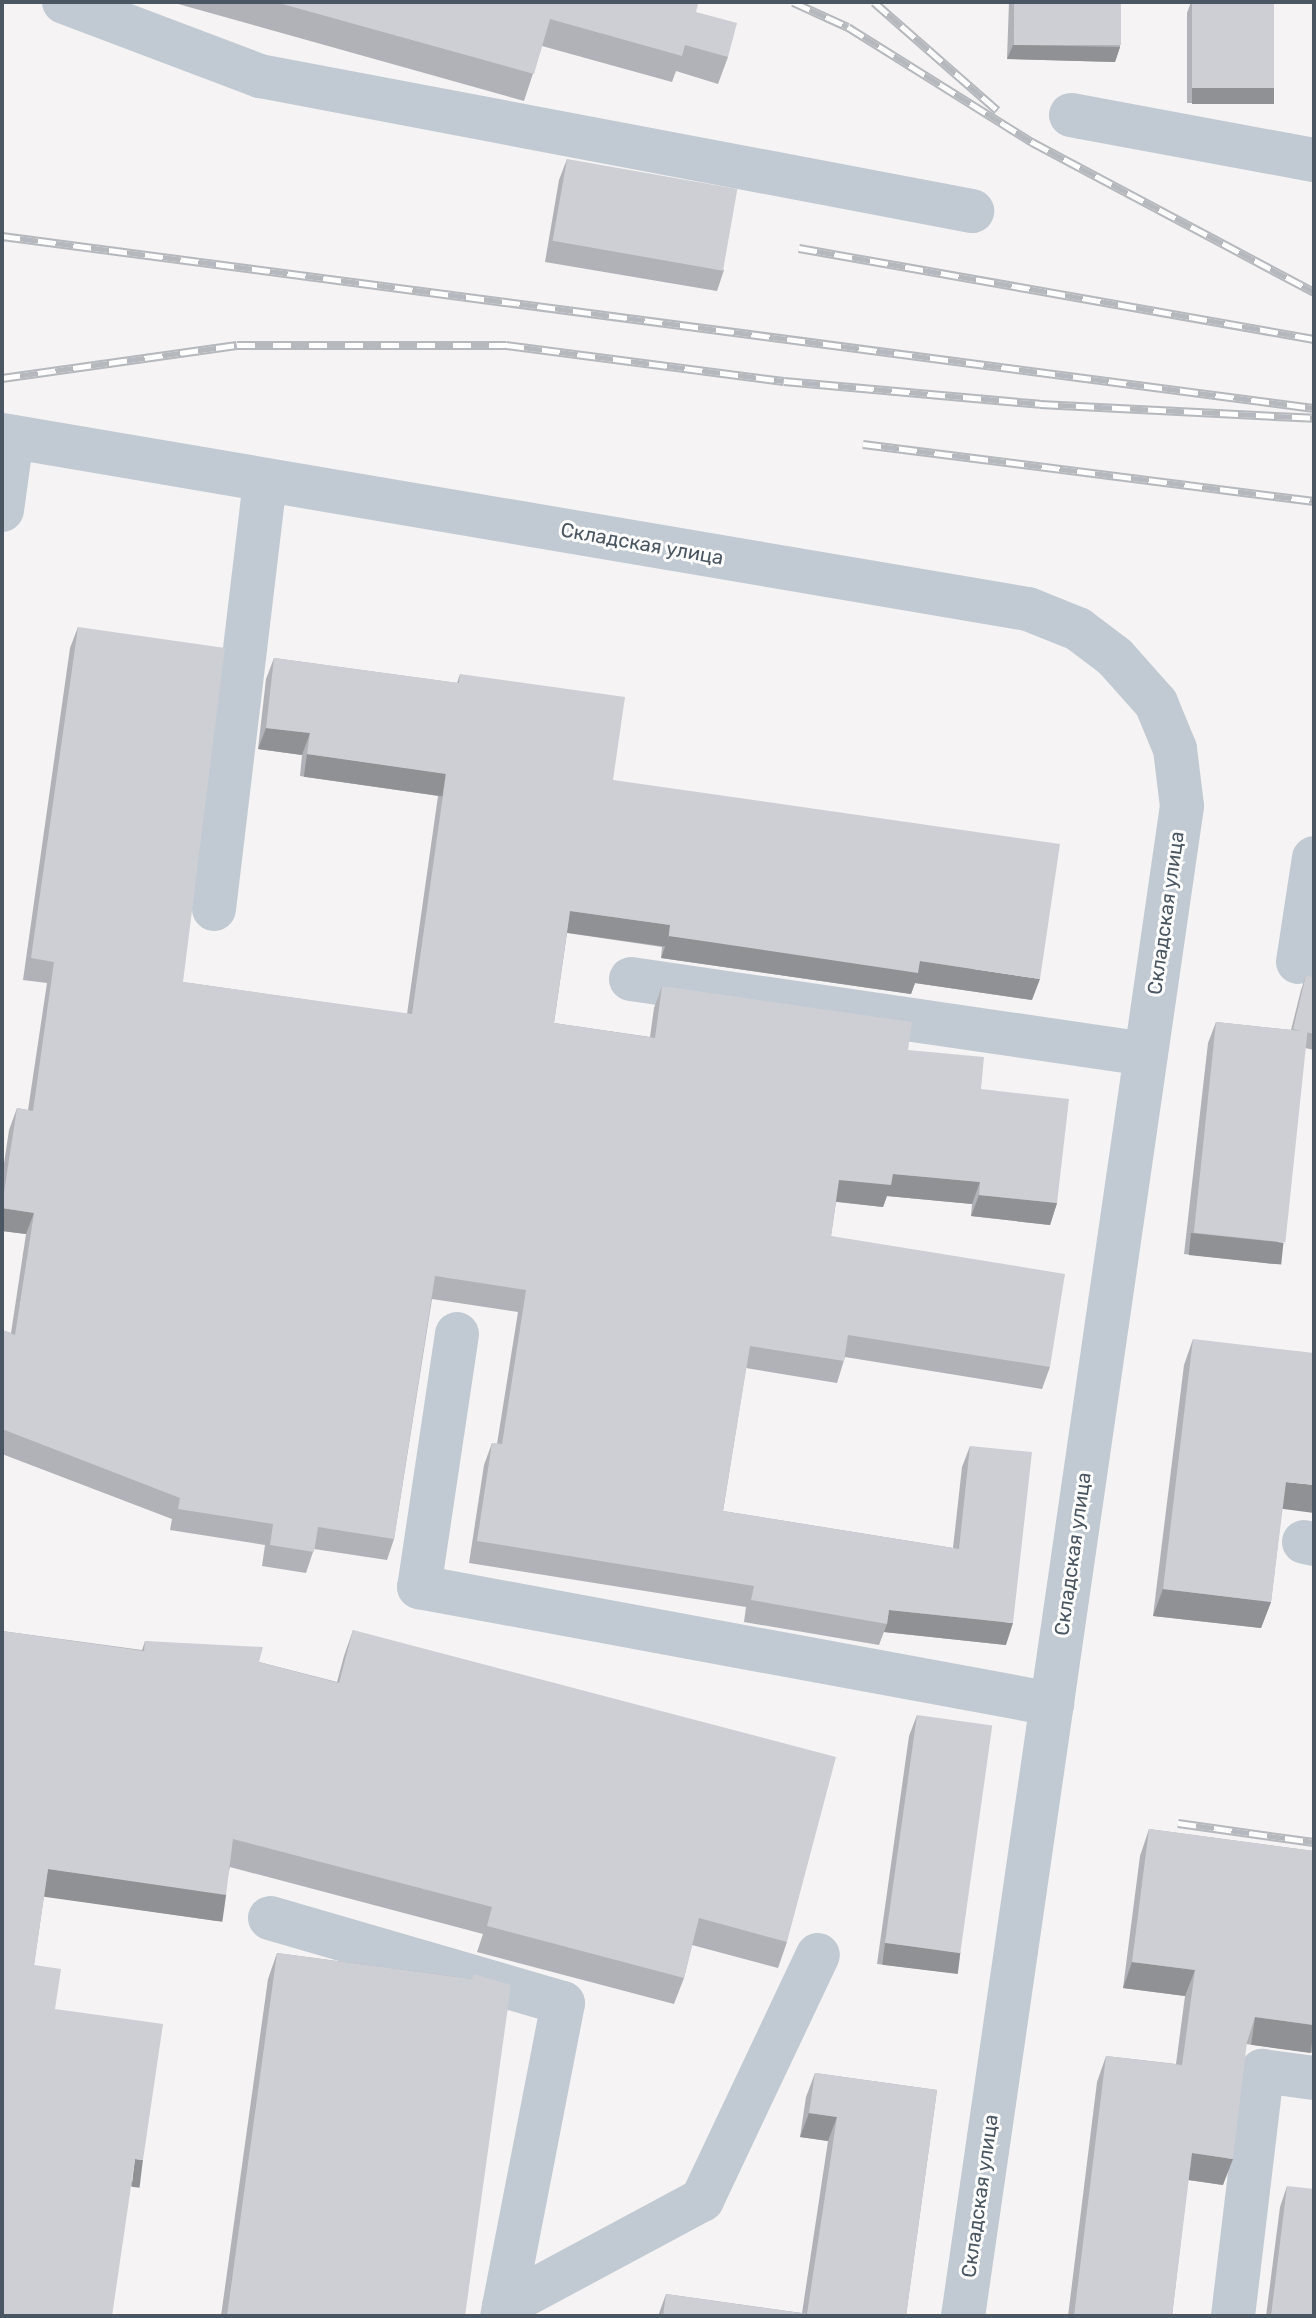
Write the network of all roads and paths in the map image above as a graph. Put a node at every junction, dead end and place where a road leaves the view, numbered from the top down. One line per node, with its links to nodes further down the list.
1 (64, 2): 4 (street)
2 (1071, 115): 3 (street)
3 (1314, 160)
4 (972, 211)
5 (7, 436): 6 (street, Складская улица); 7 (street)
6 (265, 480): 9 (street); 12 (street, Складская улица)
7 (2, 510)
8 (1314, 858): 10 (street)
9 (214, 909)
10 (1298, 962)
11 (631, 979): 12 (street)
12 (1146, 1054): 14 (street, Складская улица)
13 (457, 1334): 14 (street)
14 (1052, 1704): 19 (street, Складская улица)
15 (270, 1918): 18 (street)
16 (818, 1955): 18 (street)
17 (1314, 2078): 20 (street)
18 (503, 2311)
19 (963, 2316)
20 (1233, 2316)

